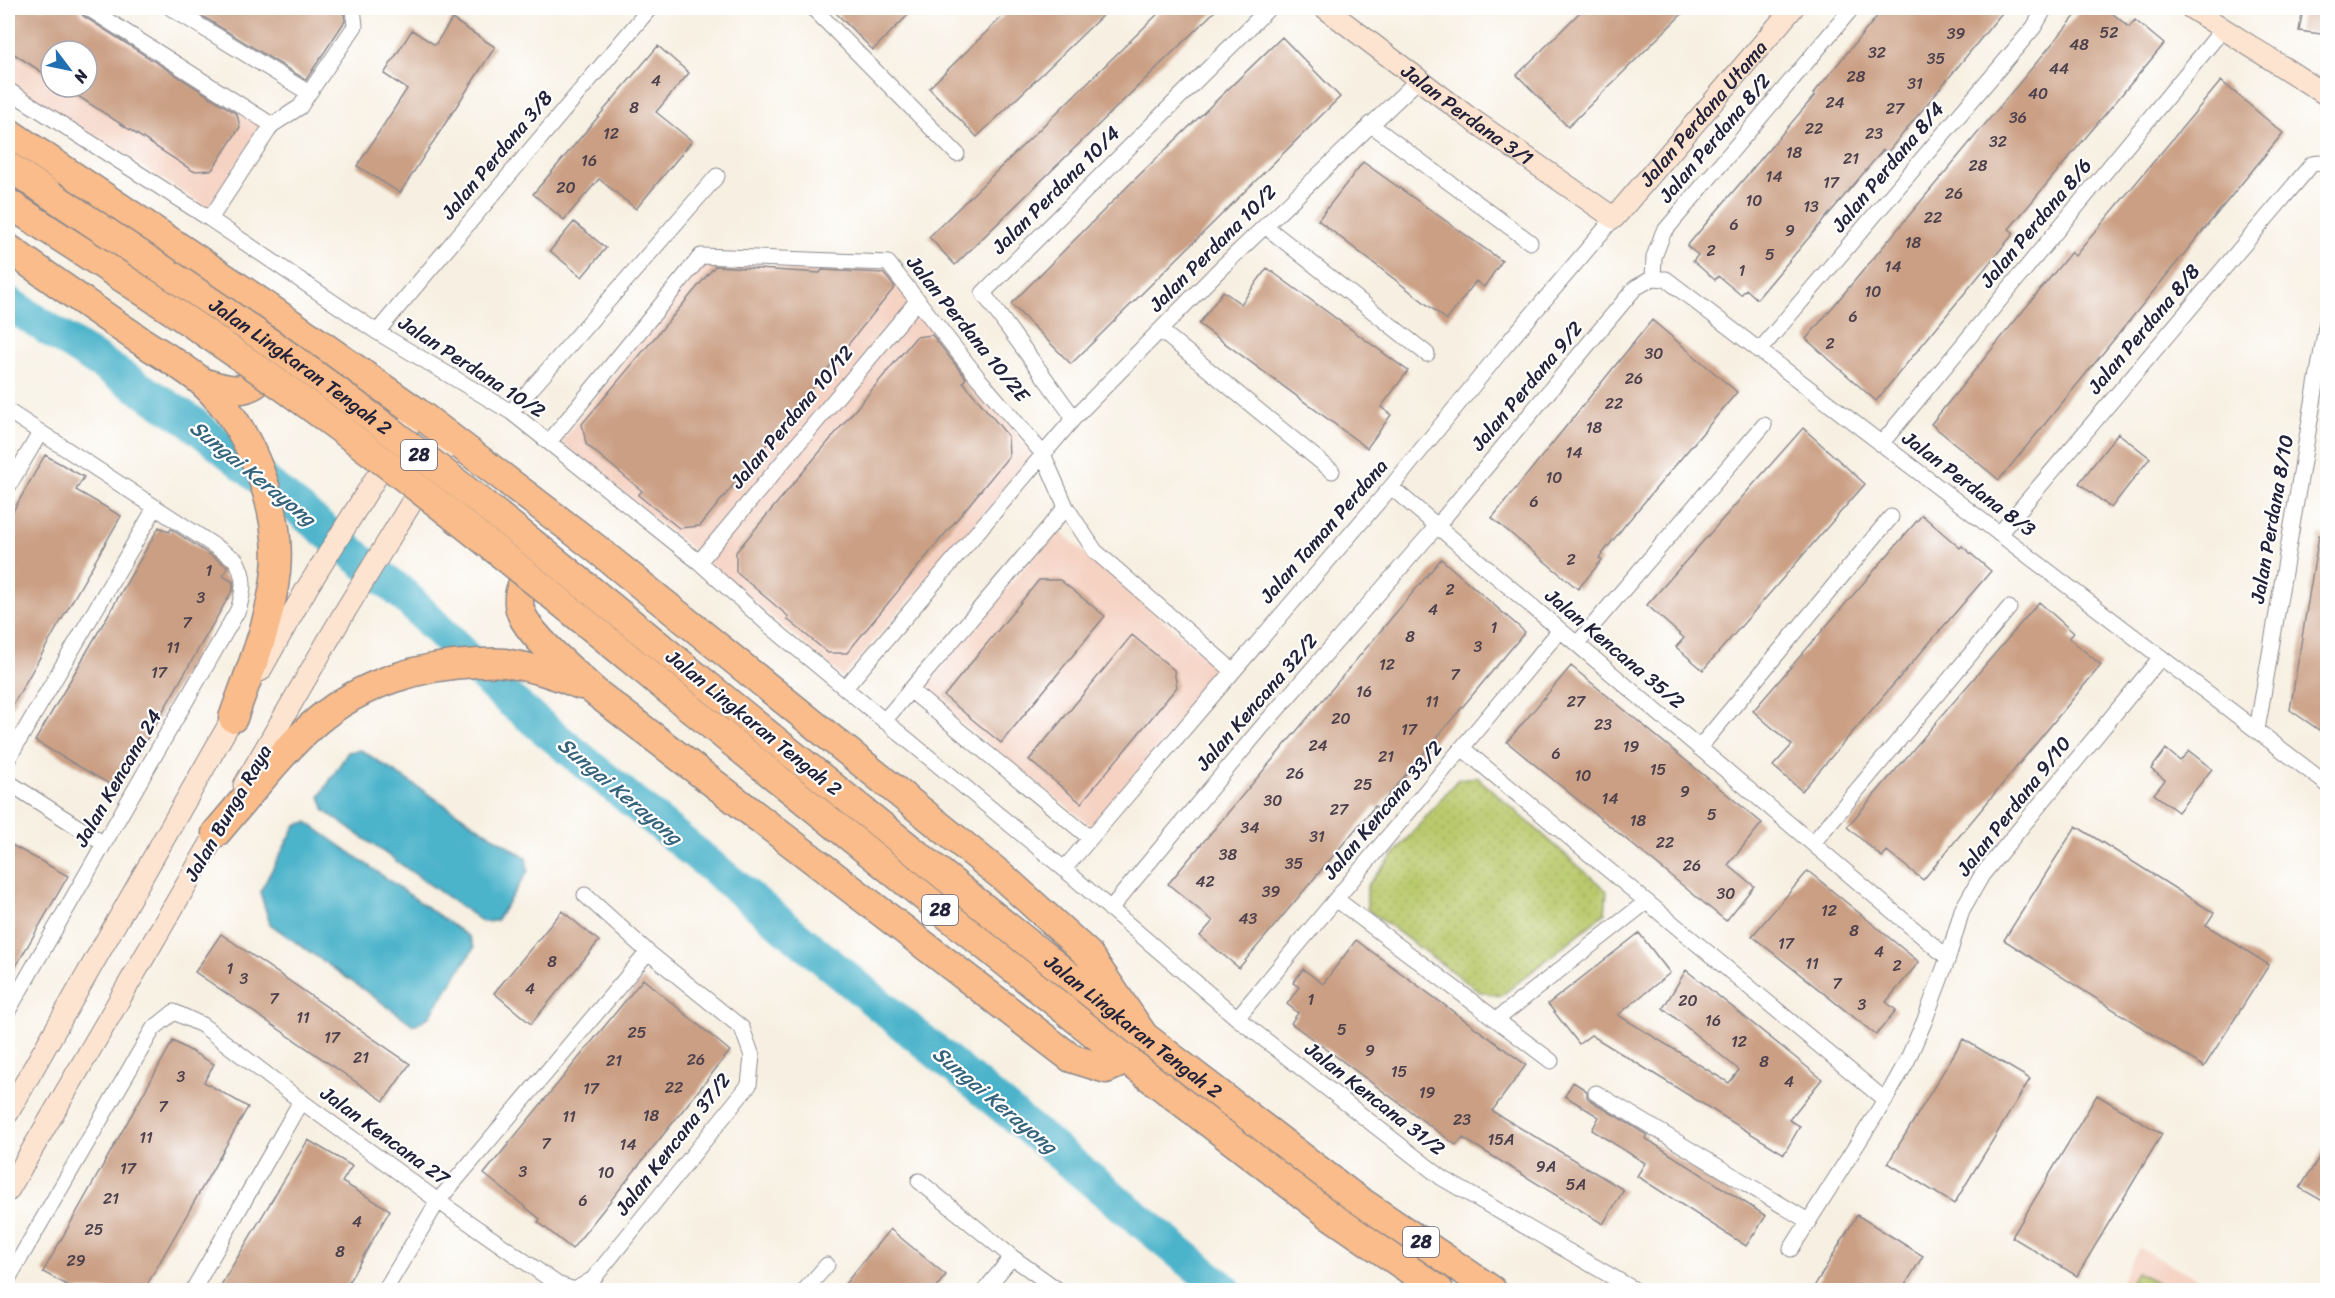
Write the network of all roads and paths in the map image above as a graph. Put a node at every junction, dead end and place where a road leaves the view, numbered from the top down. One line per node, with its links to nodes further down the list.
1 (88, 8): 18 (street)
2 (171, 8): 15 (street)
3 (353, 8): 15 (street)
4 (650, 8): 35 (street, Jalan Perdana 3/8)
5 (813, 8): 20 (street)
6 (1269, 8): 42 (street, Jalan Perdana 10/4)
7 (1325, 8): 13 (street, Jalan Perdana 3/1)
8 (1793, 8): 25 (street, Jalan Perdana Utama)
9 (1852, 8): 30 (street, Jalan Perdana 8/2)
10 (2045, 8): 36 (street, Jalan Perdana 8/4)
11 (2191, 8): 12 (street)
12 (2223, 29): 16 (street); 47 (street, Jalan Perdana 8/6)
13 (1419, 79): 17 (street, Jalan Perdana 10/2); 25 (street, Jalan Perdana 3/1)
14 (8, 90): 26 (street, Jalan Perdana 10/2)
15 (309, 93): 18 (street)
16 (2328, 96)
17 (1370, 124): 27 (street, Jalan Perdana 10/2); 28 (street)
18 (272, 126): 26 (street)
19 (8, 132): 32 (highway)
20 (957, 154)
21 (2328, 162): 56 (street, Jalan Perdana 8/8)
22 (8, 166): 89 (highway, Jalan Lingkaran Tengah 2 / 28, bridge)
23 (717, 176): 41 (street)
24 (8, 203): 90 (highway, Jalan Lingkaran Tengah 2 / 28, bridge)
25 (1614, 218): 51 (street, Jalan Taman Perdana)
26 (210, 219): 35 (street, Jalan Perdana 10/2)
27 (1265, 226): 34 (street, Jalan Perdana 10/2); 37 (street)
28 (1530, 242)
29 (8, 248): 38 (highway)
30 (1653, 278): 36 (street, Jalan Perdana 8/3); 55 (street, Jalan Perdana 9/2)
31 (918, 300): 46 (street, Jalan Perdana 10/2E); 48 (street, Jalan Perdana 10/2E); 58 (street, Jalan Perdana 10/12)
32 (265, 305): 38 (highway); 40 (highway)
33 (2328, 315): 69 (street, Jalan Perdana 8/10)
34 (1160, 330): 42 (street, Jalan Perdana 10/2); 49 (street)
35 (377, 332): 41 (street, Jalan Perdana 10/2)
36 (1759, 351): 47 (street, Jalan Perdana 8/3)
37 (1427, 354)
38 (202, 382): 67 (highway)
39 (8, 411): 44 (street)
40 (417, 412): 45 (highway); 67 (street)
41 (510, 412): 46 (street, Jalan Perdana 10/2)
42 (1074, 418): 48 (street, Jalan Perdana 10/2)
43 (1764, 425): 61 (street)
44 (40, 433): 50 (street); 53 (street)
45 (451, 438): 57 (highway); 75 (street, Jalan Bunga Raya)
46 (549, 442): 58 (street, Jalan Perdana 10/2)
47 (1881, 444): 56 (street, Jalan Perdana 8/3)
48 (1043, 454): 52 (street); 64 (street, Jalan Perdana 10/2)
49 (1332, 471)
50 (8, 487)
51 (1391, 487): 55 (street, Jalan Kencana 35/2); 63 (street, Jalan Taman Perdana)
52 (1066, 507): 63 (street); 65 (street)
53 (155, 508): 72 (street); 78 (street, Jalan Kencana 24)
54 (1891, 517): 71 (street)
55 (1437, 526): 60 (street, Jalan Kencana 35/2); 83 (street, Jalan Kencana 32/2)
56 (1999, 534): 62 (street, Jalan Perdana 8/3)
57 (593, 546): 66 (highway); 89 (highway)
58 (699, 562): 64 (street, Jalan Perdana 10/2)
59 (2009, 608): 77 (street)
60 (1560, 630): 61 (street, Jalan Kencana 35/2); 70 (street, Jalan Kencana 33/2)
61 (1577, 644): 71 (street, Jalan Kencana 35/2)
62 (2161, 657): 69 (street, Jalan Perdana 8/3); 85 (street, Jalan Perdana 9/10)
63 (1232, 670): 76 (street, Jalan Taman Perdana)
64 (845, 688): 68 (street, Jalan Perdana 10/2)
65 (910, 690): 68 (street); 76 (street)
66 (595, 692): 75 (highway); 90 (highway)
67 (233, 718): 95 (street)
68 (884, 721): 79 (street, Jalan Perdana 10/2)
69 (2257, 730): 74 (street)
70 (1462, 748): 81 (street, Jalan Kencana 33/2); 82 (street)
71 (1700, 748): 77 (street, Jalan Kencana 35/2)
72 (8, 759)
73 (8, 783): 78 (street)
74 (2328, 785)
75 (216, 833): 97 (street, Jalan Bunga Raya)
76 (1090, 838): 79 (street, Jalan Taman Perdana)
77 (1812, 843): 85 (street, Jalan Kencana 35/2)
78 (104, 844): 86 (street, Jalan Kencana 24)
79 (1064, 869): 83 (street, Jalan Perdana 10/2)
80 (585, 896): 84 (street, Jalan Kencana 37/2)
81 (1336, 899): 87 (street, Jalan Kencana 33/2); 88 (street)
82 (1646, 902): 88 (street); 93 (street)
83 (1110, 909): 87 (street, Jalan Kencana 31/2)
84 (648, 952): 98 (street); 106 (street, Jalan Kencana 37/2)
85 (1948, 958): 93 (street, Jalan Perdana 9/10)
86 (8, 1011)
87 (1237, 1018): 112 (street, Jalan Kencana 31/2)
88 (1496, 1020): 91 (street)
89 (1144, 1036): 111 (highway, Jalan Lingkaran Tengah 2 / 28)
90 (1127, 1060): 110 (highway, Jalan Lingkaran Tengah 2 / 28)
91 (1551, 1061)
92 (1596, 1093): 99 (street)
93 (1885, 1100): 99 (street, Jalan Perdana 9/10)
94 (302, 1101): 98 (street, Jalan Kencana 27); 103 (street, Jalan Kencana 27); 104 (street)
95 (8, 1113)
96 (919, 1181): 101 (street)
97 (8, 1191)
98 (438, 1201): 105 (street); 106 (street, Jalan Kencana 27)
99 (1808, 1221): 100 (street, Jalan Perdana 9/10)
100 (1791, 1249)
101 (1012, 1257): 108 (street); 109 (street)
102 (827, 1265): 107 (street)
103 (8, 1279)
104 (193, 1290)
105 (385, 1290)
106 (574, 1290)
107 (805, 1290)
108 (985, 1290)
109 (1058, 1290)
110 (1439, 1290)
111 (1492, 1290)
112 (1635, 1290)

